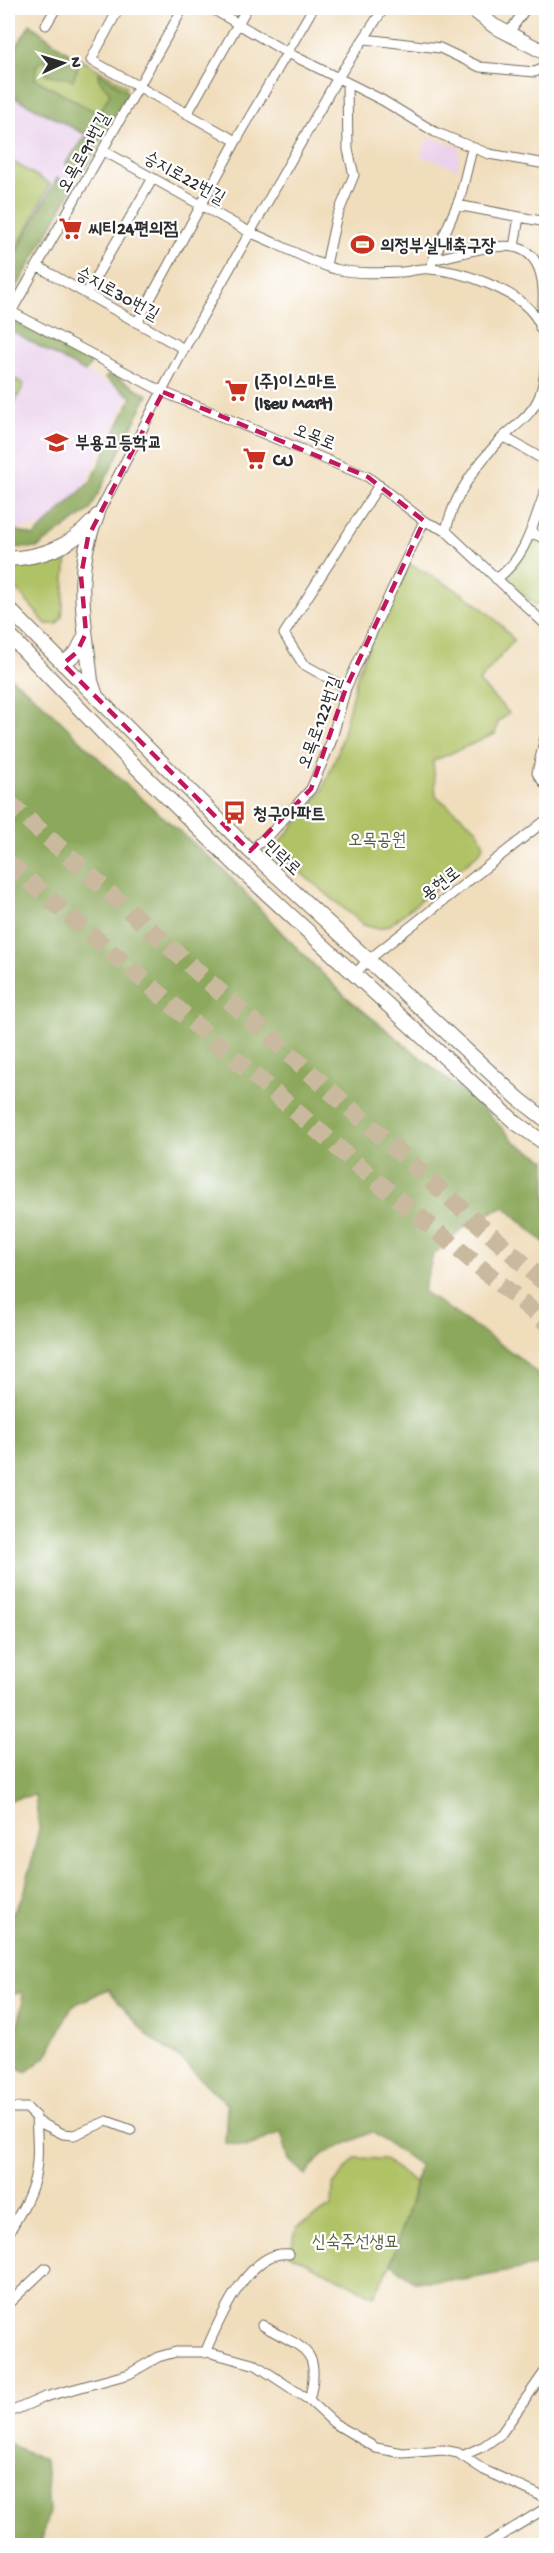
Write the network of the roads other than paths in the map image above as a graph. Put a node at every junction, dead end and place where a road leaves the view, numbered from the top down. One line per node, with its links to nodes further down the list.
1 (56, 8): 11 (street)
2 (119, 8): 19 (street)
3 (183, 8): 19 (street, 오목로91번길)
4 (211, 8): 10 (street)
5 (247, 8): 10 (street)
6 (313, 8): 14 (street)
7 (384, 8): 13 (street)
8 (471, 8): 12 (main road)
9 (526, 8): 12 (street)
10 (238, 23): 14 (street); 20 (street)
11 (46, 26)
12 (508, 34): 15 (main road)
13 (365, 39): 16 (street); 17 (street)
14 (286, 52): 17 (street); 21 (street)
15 (546, 53)
16 (546, 68)
17 (337, 79): 18 (street); 30 (street)
18 (347, 84): 22 (street); 34 (street)
19 (138, 87): 20 (street); 23 (street, 오목로91번길)
20 (187, 114): 21 (street)
21 (236, 141): 26 (street)
22 (472, 149): 24 (street); 27 (street)
23 (104, 151): 25 (street, 승지로22번길); 33 (street, 오목로91번길)
24 (546, 164)
25 (153, 178): 26 (street, 승지로22번길); 36 (street)
26 (201, 205): 30 (street, 승지로22번길); 38 (street)
27 (457, 205): 28 (street); 32 (street)
28 (519, 217): 29 (street); 31 (street)
29 (546, 222)
30 (251, 233): 34 (street, 승지로22번길); 40 (street)
31 (514, 247): 32 (street); 39 (street)
32 (435, 259): 35 (street)
33 (37, 266): 36 (street, 승지로30번길); 37 (street, 오목로91번길)
34 (326, 266): 35 (street, 승지로22번길)
35 (429, 268): 39 (street, 승지로22번길)
36 (86, 294): 38 (street, 승지로30번길)
37 (9, 311): 41 (street, 오목로)
38 (137, 322): 40 (street, 승지로30번길)
39 (540, 327): 42 (street)
40 (184, 349): 41 (street)
41 (163, 392): 44 (street, 오목로); 46 (street)
42 (504, 437): 43 (street); 48 (street)
43 (546, 461)
44 (379, 485): 47 (street, 오목로); 58 (street)
45 (546, 489): 49 (street)
46 (97, 516): 51 (main road); 55 (main road)
47 (424, 521): 48 (street, 오목로); 58 (street, 오목로122번길)
48 (446, 531): 52 (street, 오목로)
49 (532, 533): 50 (street); 52 (street)
50 (546, 539)
51 (8, 559)
52 (496, 579): 54 (street, 오목로)
53 (8, 608): 57 (main road, 민락로)
54 (546, 625)
55 (86, 633): 57 (main road); 59 (main road)
56 (8, 634): 65 (main road, 민락로)
57 (63, 664): 59 (main road, 민락로)
58 (346, 688): 63 (street, 오목로122번길)
59 (100, 702): 63 (main road, 민락로)
60 (546, 732): 61 (street)
61 (546, 786)
62 (546, 820): 64 (street, 용현로)
63 (250, 851): 64 (main road, 민락로)
64 (368, 960): 65 (street, 용현로); 66 (main road, 민락로)
65 (356, 974): 67 (main road, 민락로)
66 (546, 1120)
67 (546, 1144)
68 (8, 2108): 69 (street)
69 (37, 2121): 70 (street); 71 (street)
70 (130, 2130)
71 (8, 2234)
72 (289, 2254): 76 (street)
73 (46, 2268): 74 (street)
74 (8, 2304)
75 (262, 2325): 78 (street)
76 (205, 2353): 78 (street); 79 (street)
77 (546, 2370): 80 (street)
78 (309, 2400): 80 (street)
79 (8, 2413)
80 (462, 2456): 81 (street)
81 (546, 2498)
82 (546, 2508): 83 (street)
83 (484, 2546)

